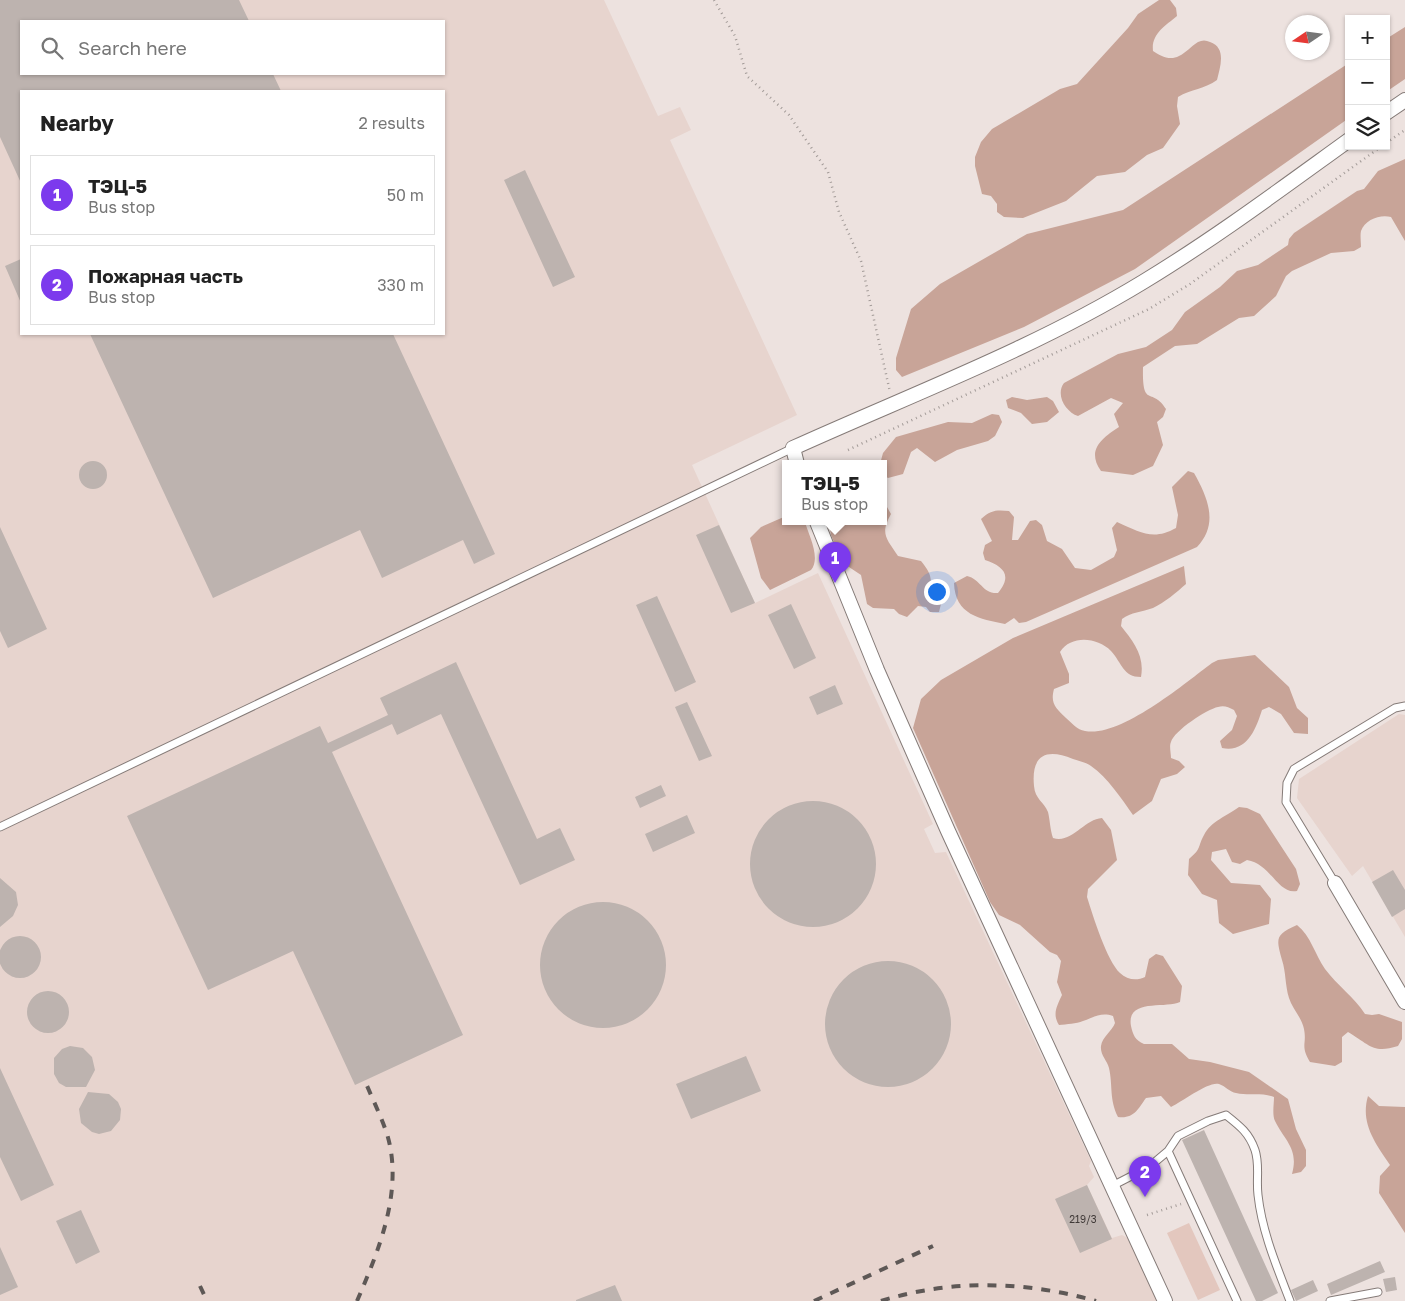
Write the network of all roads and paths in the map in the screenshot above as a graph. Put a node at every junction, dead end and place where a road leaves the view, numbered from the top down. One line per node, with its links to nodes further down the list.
1 (714, 0): 7 (path)
2 (1405, 100): 3 (street)
3 (1390, 110)
4 (1405, 130): 5 (path)
5 (1390, 140)
6 (1345, 143): 7 (street)
7 (892, 403): 8 (street)
8 (793, 448): 9 (street); 12 (lane)
9 (796, 460)
10 (818, 525): 16 (street)
11 (1405, 706): 13 (lane)
12 (0, 827)
13 (1335, 883): 14 (street)
14 (1405, 1002)
15 (1168, 1151): 16 (lane); 17 (lane); 22 (lane)
16 (1112, 1186): 20 (street)
17 (1191, 1201): 18 (path); 21 (lane)
18 (1147, 1215)
19 (1378, 1292): 23 (lane)
20 (1164, 1301)
21 (1237, 1301)
22 (1290, 1301)
23 (1330, 1301)

